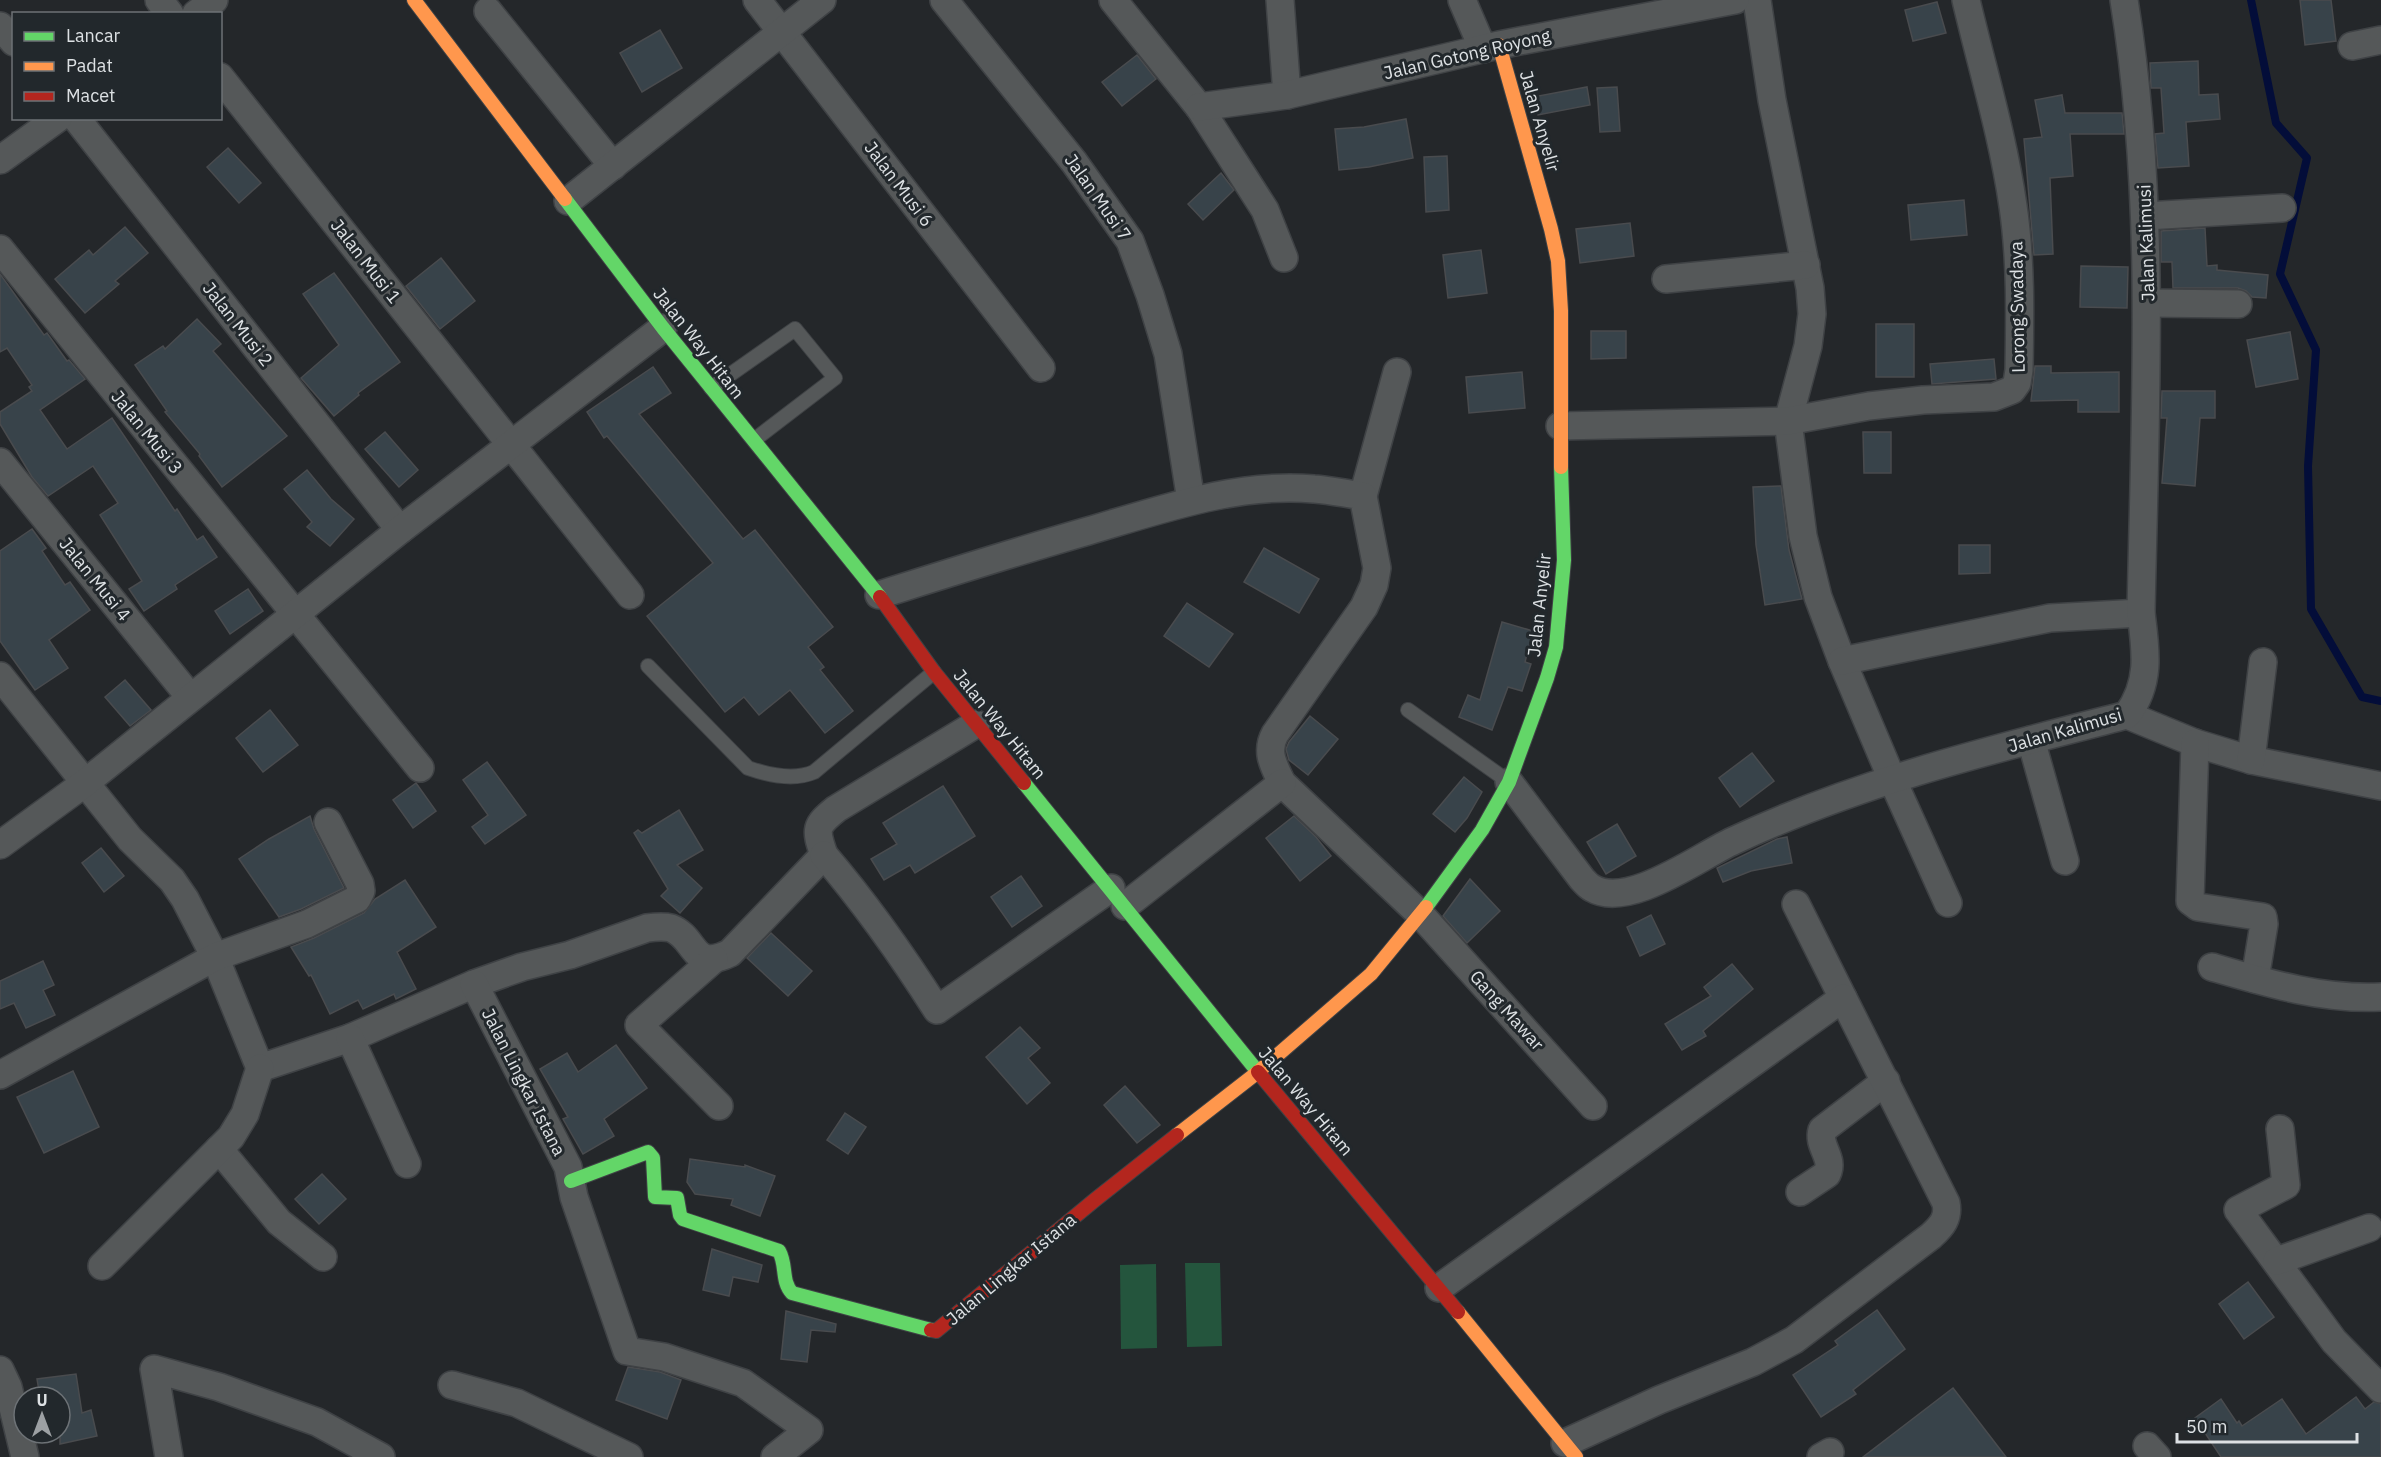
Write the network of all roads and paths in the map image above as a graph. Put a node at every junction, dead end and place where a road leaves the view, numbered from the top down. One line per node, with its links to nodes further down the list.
1 (159, 0): 15 (street)
2 (214, 0): 16 (street)
3 (414, 0): 30 (street, Jalan Way Hitam)
4 (758, 0): 18 (street, Jalan Musi 6)
5 (822, 0): 18 (street)
6 (944, 0): 49 (street, Jalan Musi 7)
7 (1113, 0): 25 (street)
8 (1280, 0): 24 (street)
9 (1462, 0): 22 (street)
10 (1735, 0): 22 (street, Jalan Gotong Royong)
11 (1757, 0): 35 (street)
12 (1966, 0): 43 (street, Lorong Swadaya)
13 (2124, 0): 32 (street, Jalan Kalimusi)
14 (488, 11): 29 (street)
15 (168, 12)
16 (199, 12)
17 (0, 26): 19 (street)
18 (781, 30): 29 (street); 40 (street, Jalan Musi 6)
19 (12, 40)
20 (2381, 40): 21 (street)
21 (2352, 46)
22 (1491, 47): 24 (street, Jalan Gotong Royong); 44 (street, Jalan Anyelir)
23 (222, 80): 46 (street, Jalan Musi 1)
24 (1287, 95): 25 (street, Jalan Gotong Royong)
25 (1199, 107): 34 (street)
26 (55, 120): 28 (street)
27 (78, 120): 50 (street, Jalan Musi 2)
28 (0, 160)
29 (613, 166): 30 (street)
30 (568, 201): 39 (street, Jalan Way Hitam)
31 (2282, 208): 32 (street)
32 (2146, 216): 37 (street, Jalan Kalimusi)
33 (0, 249): 54 (street, Jalan Musi 3)
34 (1284, 258)
35 (1806, 265): 36 (street); 43 (street)
36 (1666, 279)
37 (2148, 303): 38 (street); 53 (street, Jalan Kalimusi)
38 (2238, 304)
39 (663, 328): 42 (street, Jalan Way Hitam); 46 (street)
40 (1041, 368)
41 (1397, 372): 48 (street)
42 (711, 388): 45 (street, Jalan Way Hitam); 45 (lane)
43 (1788, 421): 44 (street); 55 (street)
44 (1560, 426): 69 (street, Jalan Anyelir)
45 (753, 440): 52 (street, Jalan Way Hitam)
46 (512, 444): 50 (street); 51 (street, Jalan Musi 1)
47 (0, 462): 60 (street, Jalan Musi 4)
48 (1364, 496): 49 (street); 71 (street)
49 (1191, 501): 52 (street)
50 (400, 530): 54 (street)
51 (630, 595)
52 (879, 595): 58 (street, Jalan Way Hitam)
53 (2141, 613): 55 (street); 62 (street, Jalan Kalimusi)
54 (294, 614): 60 (street); 67 (street, Jalan Musi 3)
55 (1842, 661): 68 (street)
56 (2263, 662): 66 (street)
57 (648, 666): 58 (lane)
58 (934, 672): 63 (street, Jalan Way Hitam)
59 (0, 676): 70 (street)
60 (190, 697): 70 (street)
61 (1408, 710): 69 (lane)
62 (2127, 716): 64 (street, Jalan Kalimusi); 65 (street)
63 (976, 724): 75 (street); 77 (street, Jalan Way Hitam)
64 (2031, 740): 68 (street, Jalan Kalimusi); 76 (street)
65 (2195, 743): 66 (street); 84 (street)
66 (2251, 760): 72 (street)
67 (420, 768)
68 (1892, 779): 69 (street, Jalan Kalimusi); 78 (street)
69 (1509, 782): 80 (street, Jalan Anyelir)
70 (85, 783): 74 (street); 81 (street)
71 (1282, 783): 77 (street); 80 (street, Gang Mawar)
72 (2381, 786)
73 (328, 822): 81 (street)
74 (0, 845)
75 (824, 855): 77 (street); 82 (street)
76 (2065, 861)
77 (1118, 897): 90 (street, Jalan Way Hitam)
78 (1948, 903)
79 (1796, 904): 87 (street)
80 (1421, 915): 90 (street, Jalan Anyelir); 94 (street, Gang Mawar)
81 (214, 957): 89 (street); 91 (street)
82 (714, 959): 85 (street); 93 (street)
83 (2212, 967): 84 (street)
84 (2255, 980): 86 (street)
85 (474, 984): 88 (street); 98 (street, Jalan Lingkar Istana)
86 (2381, 997)
87 (1843, 998): 92 (street); 104 (street)
88 (350, 1038): 89 (street); 97 (street)
89 (260, 1068): 96 (street)
90 (1258, 1072): 98 (street, Jalan Lingkar Istana); 104 (street, Jalan Way Hitam)
91 (0, 1076)
92 (1886, 1081): 99 (street); 109 (street)
93 (719, 1106)
94 (1593, 1106)
95 (2280, 1129): 102 (street)
96 (219, 1149): 101 (street); 103 (street)
97 (407, 1164)
98 (572, 1189): 114 (street)
99 (1800, 1192)
100 (2369, 1228): 102 (street)
101 (323, 1257)
102 (2277, 1261): 107 (street)
103 (102, 1266)
104 (1439, 1288): 109 (street, Jalan Way Hitam)
105 (0, 1370): 108 (street)
106 (452, 1385): 113 (street)
107 (2381, 1389)
108 (8, 1416): 110 (street)
109 (1571, 1450)
110 (25, 1457)
111 (169, 1457): 112 (street)
112 (381, 1457)
113 (630, 1457)
114 (775, 1457)

